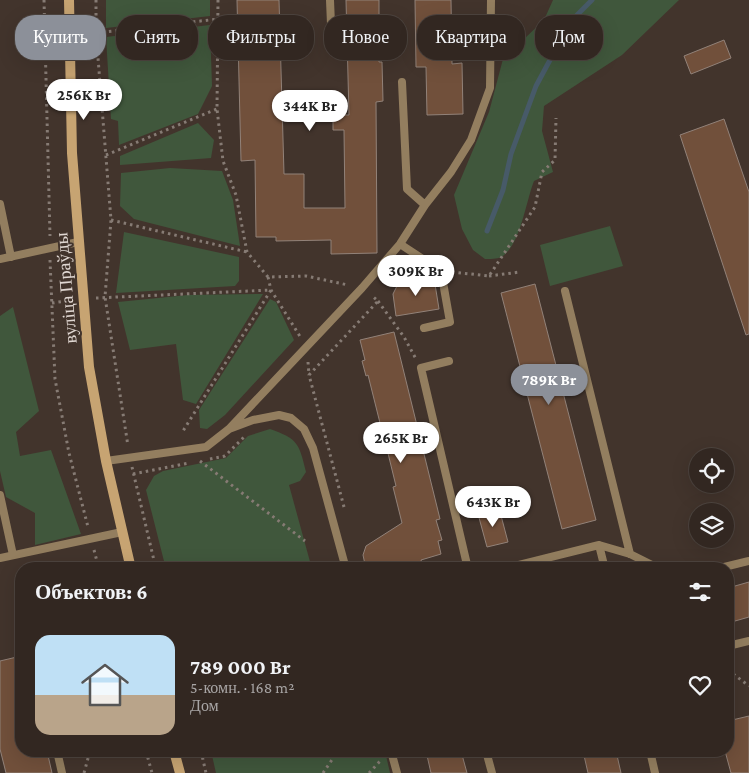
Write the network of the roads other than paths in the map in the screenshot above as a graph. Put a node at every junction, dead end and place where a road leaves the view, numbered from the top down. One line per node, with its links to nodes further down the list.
1 (70, 0): 8 (main road, вуліца Праўды)
2 (330, 0): 4 (lane)
3 (491, 0): 7 (lane)
4 (331, 15)
5 (402, 82): 7 (lane)
6 (0, 204): 10 (lane)
7 (425, 205): 9 (lane)
8 (78, 242): 10 (lane); 16 (main road, вуліца Праўды)
9 (400, 244): 13 (lane); 15 (lane)
10 (11, 257): 11 (lane)
11 (0, 259)
12 (565, 291): 20 (lane)
13 (424, 328)
14 (449, 361): 26 (lane)
15 (229, 429): 16 (lane); 25 (lane)
16 (106, 461): 18 (main road, вуліца Праўды)
17 (0, 495): 21 (lane)
18 (122, 532): 21 (lane); 24 (main road, вуліца Праўды)
19 (599, 545): 20 (lane); 27 (lane); 28 (lane)
20 (630, 554): 29 (lane)
21 (13, 555): 22 (lane)
22 (0, 558)
23 (749, 561): 30 (lane)
24 (129, 562)
25 (344, 562)
26 (466, 562)
27 (530, 562)
28 (603, 562)
29 (646, 562)
30 (734, 565)
31 (749, 640): 32 (lane)
32 (734, 644)
33 (58, 757): 38 (lane)
34 (176, 757): 39 (main road)
35 (393, 757): 40 (lane)
36 (488, 757): 41 (lane)
37 (651, 757): 42 (lane)
38 (62, 773)
39 (180, 773)
40 (397, 773)
41 (492, 773)
42 (655, 773)

